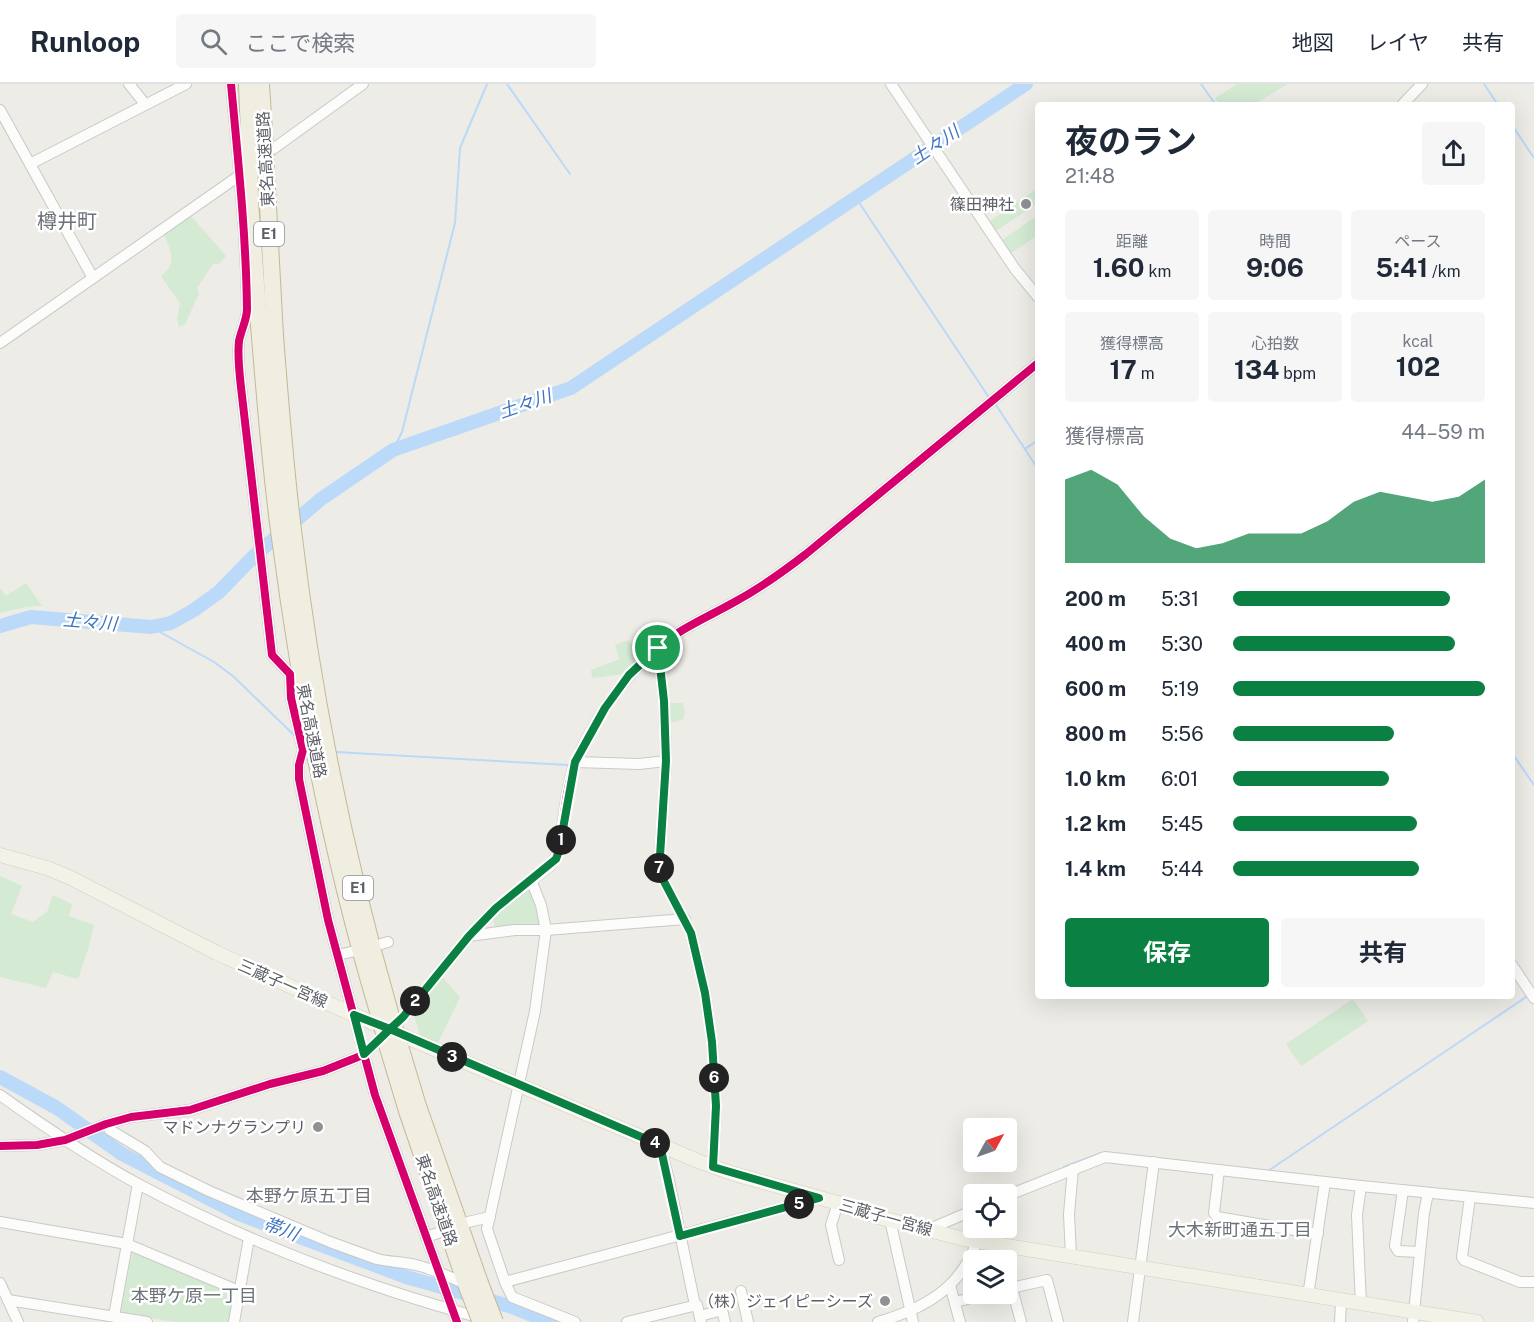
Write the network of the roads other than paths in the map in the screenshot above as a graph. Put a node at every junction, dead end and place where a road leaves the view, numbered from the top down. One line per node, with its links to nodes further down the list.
1 (129, 84): 10 (street)
2 (186, 84): 10 (street)
3 (231, 84): 14 (street)
4 (247, 84): 12 (highway, 東名高速道路 / E1)
5 (261, 84): 12 (highway, 東名高速道路 / E1)
6 (363, 84): 14 (street)
7 (891, 84): 16 (street)
8 (1422, 84): 9 (street)
9 (1405, 102)
10 (145, 104): 13 (street)
11 (0, 110): 13 (street)
12 (256, 133): 32 (highway, 東名高速道路 / E1, bridge)
13 (30, 164): 15 (street)
14 (240, 175): 15 (street); 28 (street)
15 (93, 278): 17 (street)
16 (1035, 293)
17 (0, 343)
18 (1035, 365): 19 (street)
19 (658, 648): 20 (street); 21 (street)
20 (666, 761): 21 (street); 24 (street)
21 (575, 762): 23 (street)
22 (0, 855): 31 (main road, 三蔵子一宮線)
23 (531, 880): 25 (street); 26 (street)
24 (685, 919): 25 (street); 41 (street)
25 (546, 930): 26 (street); 34 (street)
26 (469, 936): 32 (street)
27 (351, 952): 28 (street)
28 (338, 955): 31 (street)
29 (1515, 970): 30 (street)
30 (1534, 998)
31 (354, 1015): 32 (main road, 三蔵子一宮線); 33 (street)
32 (386, 1020): 33 (street); 34 (main road, 三蔵子一宮線); 75 (highway, 東名高速道路 / E1, bridge)
33 (364, 1054): 36 (street); 63 (street)
34 (519, 1086): 38 (main road, 三蔵子一宮線); 55 (street)
35 (0, 1095): 37 (street)
36 (101, 1126): 37 (street); 71 (street)
37 (69, 1138): 39 (street); 45 (street)
38 (660, 1145): 41 (main road, 三蔵子一宮線); 62 (street)
39 (0, 1146)
40 (1154, 1162): 42 (street); 43 (street); 70 (street)
41 (713, 1167): 51 (main road, 三蔵子一宮線)
42 (1073, 1168): 48 (street); 68 (street)
43 (1219, 1170): 44 (street); 61 (street)
44 (1325, 1182): 46 (street); 61 (street)
45 (138, 1184): 64 (street); 66 (street)
46 (1361, 1186): 47 (street); 86 (street)
47 (1403, 1190): 49 (street); 67 (street)
48 (1017, 1191)
49 (1428, 1193): 50 (street); 67 (street)
50 (1470, 1197): 53 (street); 73 (street)
51 (819, 1198): 52 (main road, 三蔵子一宮線); 62 (street)
52 (838, 1203): 56 (main road, 三蔵子一宮線); 69 (street)
53 (1534, 1203)
54 (963, 1215): 59 (street)
55 (490, 1217): 58 (street); 72 (street)
56 (890, 1220): 59 (main road, 三蔵子一宮線); 90 (street)
57 (0, 1222): 66 (street)
58 (468, 1222)
59 (927, 1230): 65 (main road, 三蔵子一宮線)
60 (438, 1233): 63 (street)
61 (1318, 1234): 80 (street)
62 (680, 1236): 72 (street); 88 (street)
63 (426, 1237): 71 (street)
64 (249, 1239): 78 (street); 87 (street)
65 (976, 1241): 68 (main road, 三蔵子一宮線); 76 (street)
66 (127, 1244): 78 (street); 89 (street)
67 (1419, 1252): 91 (street)
68 (1071, 1257): 70 (main road, 三蔵子一宮線)
69 (839, 1260)
70 (1140, 1268): 80 (main road, 三蔵子一宮線); 106 (street)
71 (439, 1274): 75 (street); 87 (street)
72 (505, 1282): 98 (street)
73 (1534, 1282)
74 (0, 1283): 81 (street)
75 (473, 1283): 93 (highway, 東名高速道路, bridge)
76 (950, 1285): 84 (street); 90 (street)
77 (1017, 1287): 105 (street)
78 (239, 1291): 96 (street)
79 (741, 1292): 101 (street)
80 (1308, 1296): 83 (main road, 三蔵子一宮線)
81 (8, 1300): 89 (street); 94 (street)
82 (963, 1300): 84 (street)
83 (1341, 1301): 86 (main road, 三蔵子一宮線); 107 (street)
84 (956, 1302): 103 (street)
85 (1015, 1304): 104 (street)
86 (1361, 1304): 91 (main road, 三蔵子一宮線)
87 (451, 1307): 93 (street); 97 (street)
88 (699, 1314): 99 (street); 100 (street)
89 (108, 1317): 95 (street)
90 (911, 1317): 102 (street)
91 (1414, 1317): 92 (main road, 三蔵子一宮線)
92 (1456, 1320): 108 (main road, 三蔵子一宮線)
93 (488, 1321)
94 (18, 1322)
95 (147, 1322)
96 (234, 1322)
97 (457, 1322)
98 (575, 1322)
99 (627, 1322)
100 (725, 1322)
101 (748, 1322)
102 (878, 1322)
103 (960, 1322)
104 (1021, 1322)
105 (1059, 1322)
106 (1133, 1322)
107 (1340, 1322)
108 (1476, 1322)

